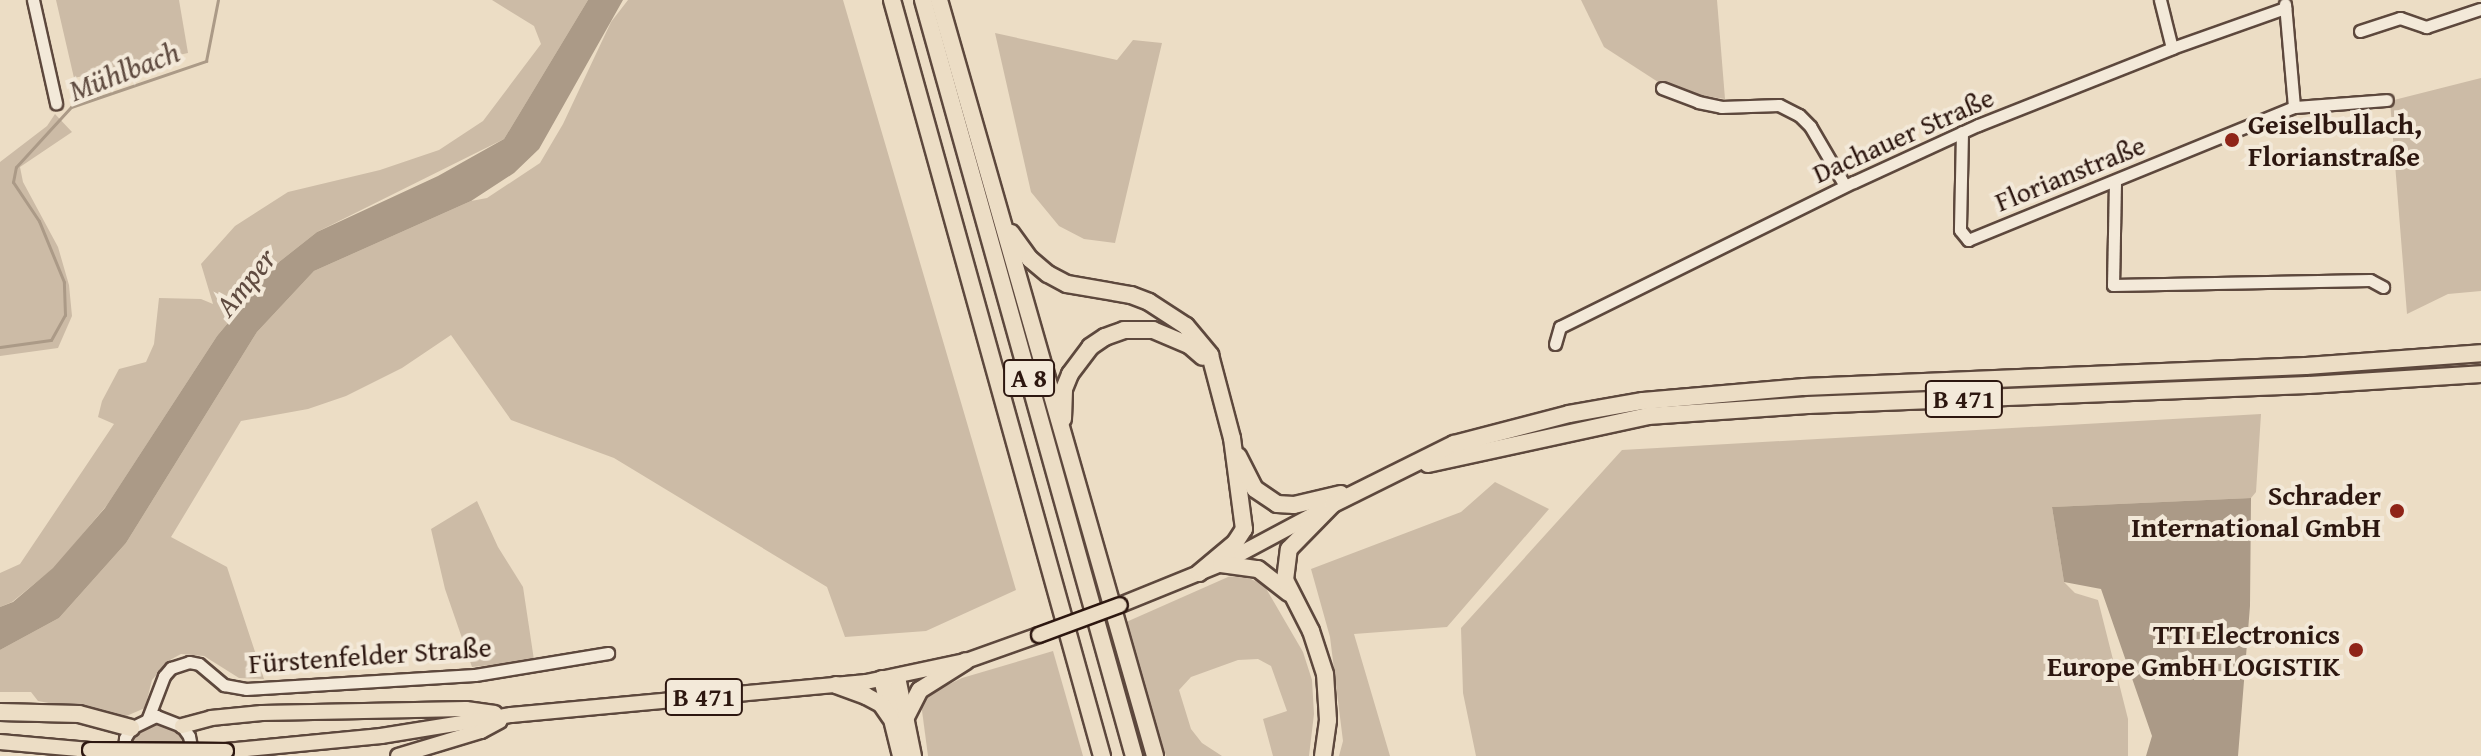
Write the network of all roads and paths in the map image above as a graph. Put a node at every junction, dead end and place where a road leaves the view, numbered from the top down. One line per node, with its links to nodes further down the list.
1 (33, 0): 12 (street)
2 (892, 0): 41 (highway, A 8)
3 (923, 0): 52 (highway, A 8)
4 (939, 0): 17 (highway)
5 (2160, 0): 9 (street)
6 (2285, 4): 9 (street, Dachauer Straße); 13 (street)
7 (2480, 7): 8 (street)
8 (2360, 31)
9 (2172, 48): 14 (street, Dachauer Straße)
10 (1662, 88): 16 (street)
11 (2387, 100): 13 (street, Florianstraße)
12 (56, 103)
13 (2294, 107): 15 (street, Florianstraße)
14 (1962, 132): 15 (street, Florianstraße); 16 (street, Dachauer Straße)
15 (2115, 182): 18 (street)
16 (1845, 186): 19 (street, Dachauer Straße)
17 (998, 206): 22 (highway); 23 (highway)
18 (2383, 287)
19 (1555, 344)
20 (2481, 353): 25 (highway, B 471)
21 (2481, 374): 25 (highway, B 471)
22 (1216, 376): 23 (highway); 24 (highway)
23 (1066, 448): 53 (highway)
24 (1239, 468): 26 (highway); 29 (highway)
25 (1403, 469): 26 (highway, B 471)
26 (1365, 486): 27 (highway, B 471)
27 (1333, 504): 28 (main road, B 471); 30 (highway)
28 (1221, 564): 29 (main road, B 471); 30 (highway)
29 (1199, 573): 32 (main road, B 471, bridge)
30 (1290, 594): 54 (highway)
31 (608, 653): 35 (street, Fürstenfelder Straße)
32 (966, 661): 33 (main road, B 471); 40 (highway)
33 (890, 678): 34 (main road, B 471); 40 (highway)
34 (836, 685): 37 (main road, B 471); 40 (highway)
35 (157, 691): 38 (street); 39 (street, Fürstenfelder Straße)
36 (0, 712): 43 (highway)
37 (511, 715): 42 (main road); 44 (main road, B 471, bridge); 47 (main road)
38 (164, 717): 39 (street); 42 (street)
39 (148, 718): 43 (street)
40 (900, 721): 48 (highway); 49 (highway)
41 (1091, 721): 50 (highway); 51 (highway, A 8)
42 (182, 726): 46 (street)
43 (131, 728): 45 (street)
44 (0, 742)
45 (123, 756)
46 (193, 756)
47 (398, 756)
48 (901, 756)
49 (913, 756)
50 (1091, 756)
51 (1102, 756)
52 (1134, 756)
53 (1155, 756)
54 (1323, 756)

